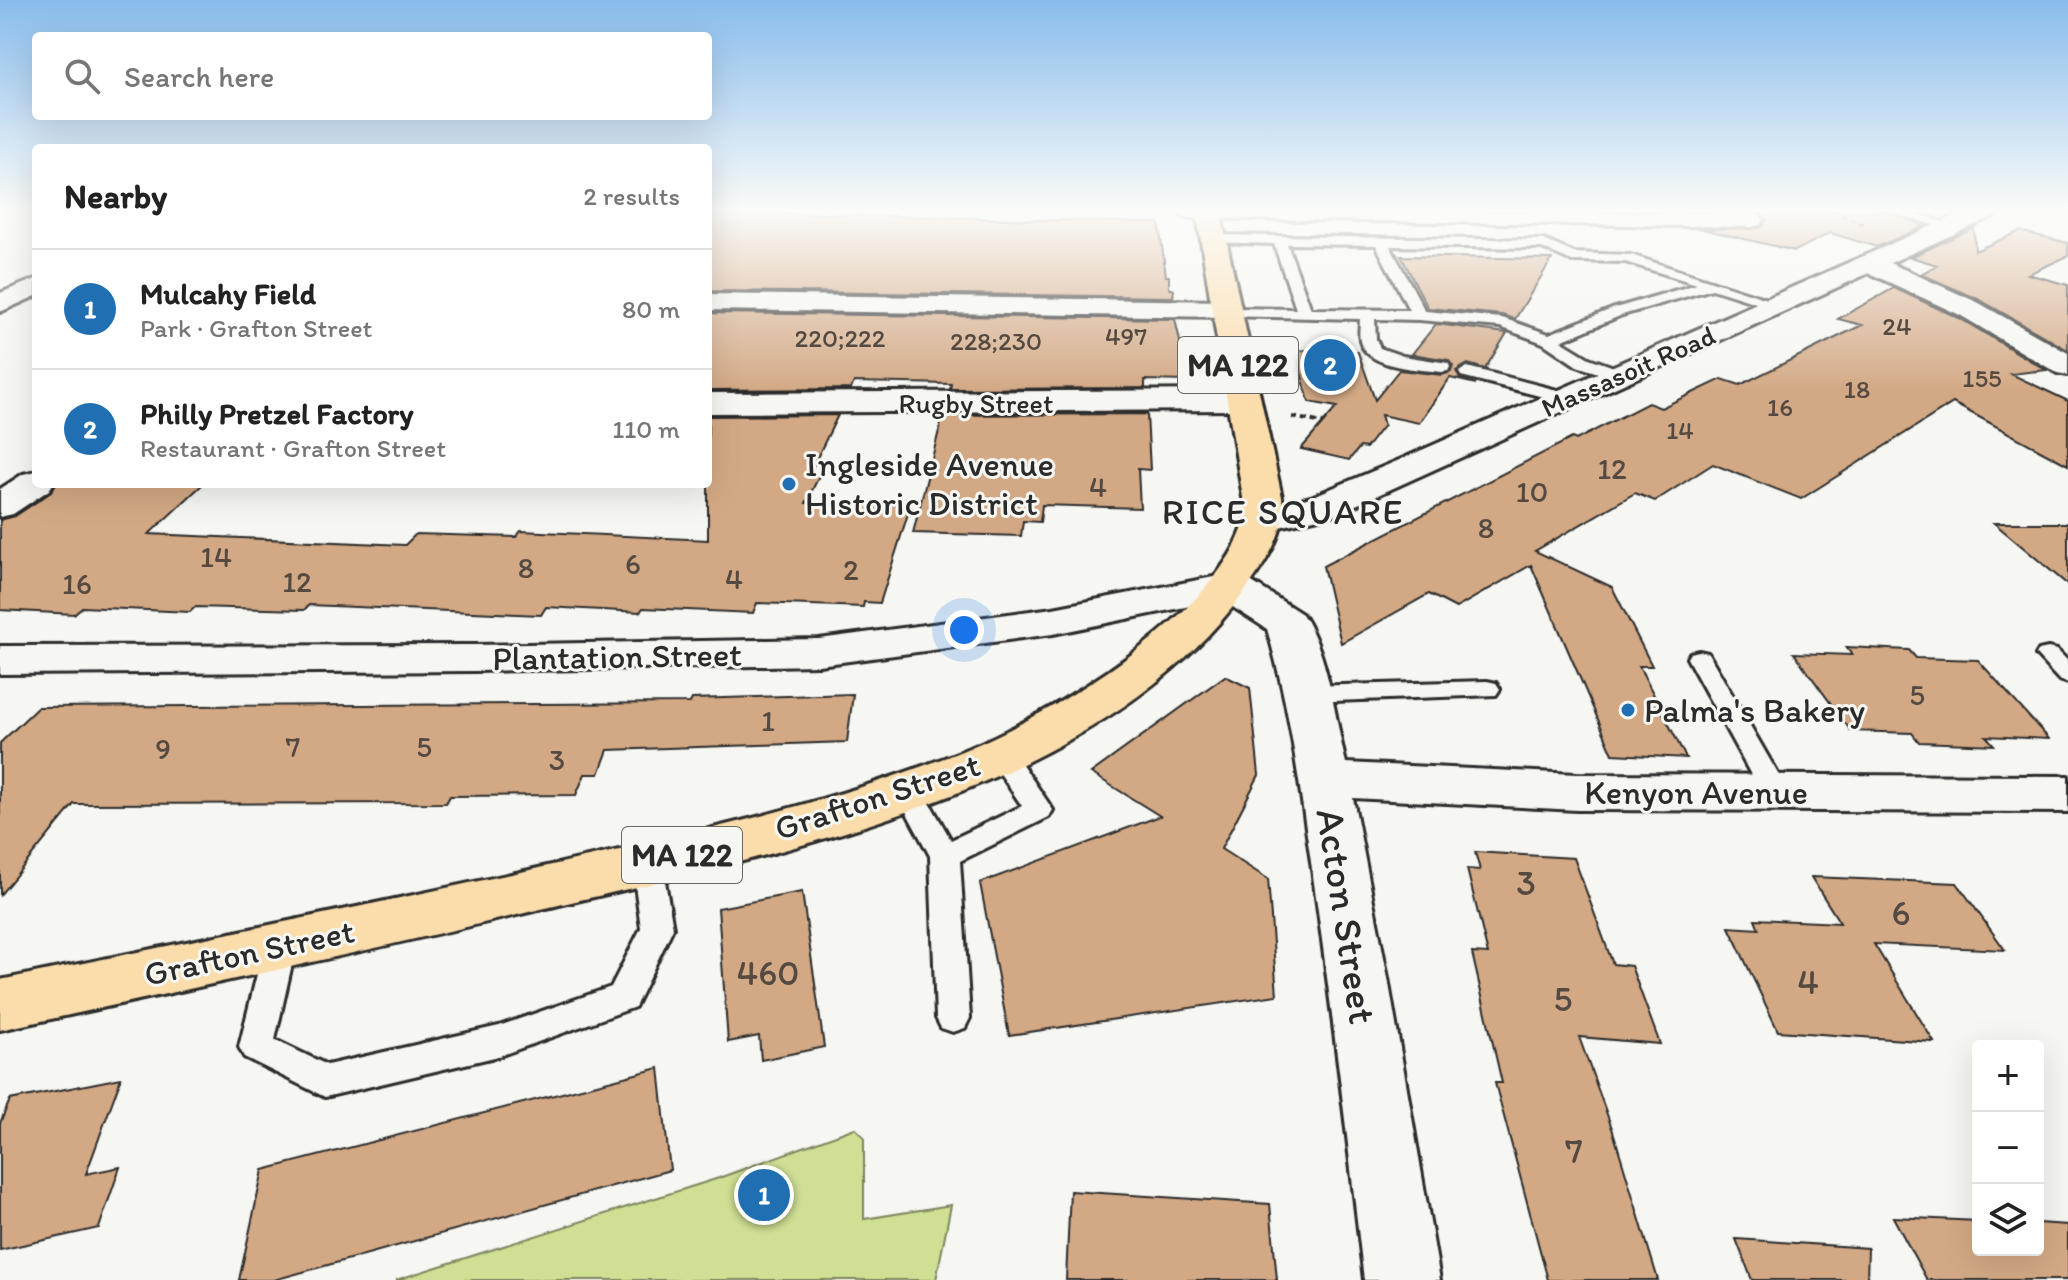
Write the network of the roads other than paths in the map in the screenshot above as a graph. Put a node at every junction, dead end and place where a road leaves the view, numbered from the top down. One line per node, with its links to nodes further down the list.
1 (1218, 271): 14 (highway, MA 122)
2 (1290, 271): 15 (lane)
3 (1396, 271): 17 (lane)
4 (1666, 271): 7 (lane)
5 (1849, 271): 13 (street, Massasoit Road)
6 (1886, 271): 19 (street)
7 (1711, 285): 13 (lane); 18 (lane)
8 (0, 286): 9 (street)
9 (32, 287)
10 (32, 288): 12 (street)
11 (712, 302): 14 (street)
12 (0, 304)
13 (1775, 304): 22 (street, Massasoit Road)
14 (1228, 311): 15 (lane); 24 (highway, MA 122)
15 (1305, 313): 16 (lane)
16 (1367, 314): 17 (lane); 20 (lane)
17 (1419, 315): 18 (lane)
18 (1549, 340): 22 (lane)
19 (2068, 366)
20 (1442, 367)
21 (1467, 372): 23 (lane)
22 (1619, 375): 23 (street, Massasoit Road)
23 (1567, 398): 28 (street, Massasoit Road)
24 (1244, 400): 25 (street, Rugby Street); 28 (highway, MA 122)
25 (712, 403)
26 (32, 485): 27 (street)
27 (0, 506)
28 (1266, 519): 29 (highway, Grafton Street / MA 122)
29 (1229, 586): 32 (street, Plantation Street); 35 (street, Acton Street); 36 (highway, Grafton Street / MA 122)
30 (2048, 655): 33 (lane)
31 (1699, 658): 39 (lane)
32 (0, 660)
33 (2068, 675)
34 (1487, 689): 35 (lane)
35 (1307, 694): 37 (street, Acton Street)
36 (1001, 754): 38 (highway, Grafton Street / MA 122); 41 (lane)
37 (1324, 779): 39 (street, Kenyon Avenue); 46 (street, Acton Street)
38 (908, 789): 41 (lane); 42 (highway, Grafton Street / MA 122)
39 (1775, 793): 40 (street, Kenyon Avenue)
40 (2068, 794)
41 (945, 856): 45 (lane)
42 (647, 863): 43 (highway, Grafton Street / MA 122); 43 (lane)
43 (280, 946): 44 (highway, Grafton Street / MA 122)
44 (0, 1005)
45 (953, 1018)
46 (1402, 1280)

